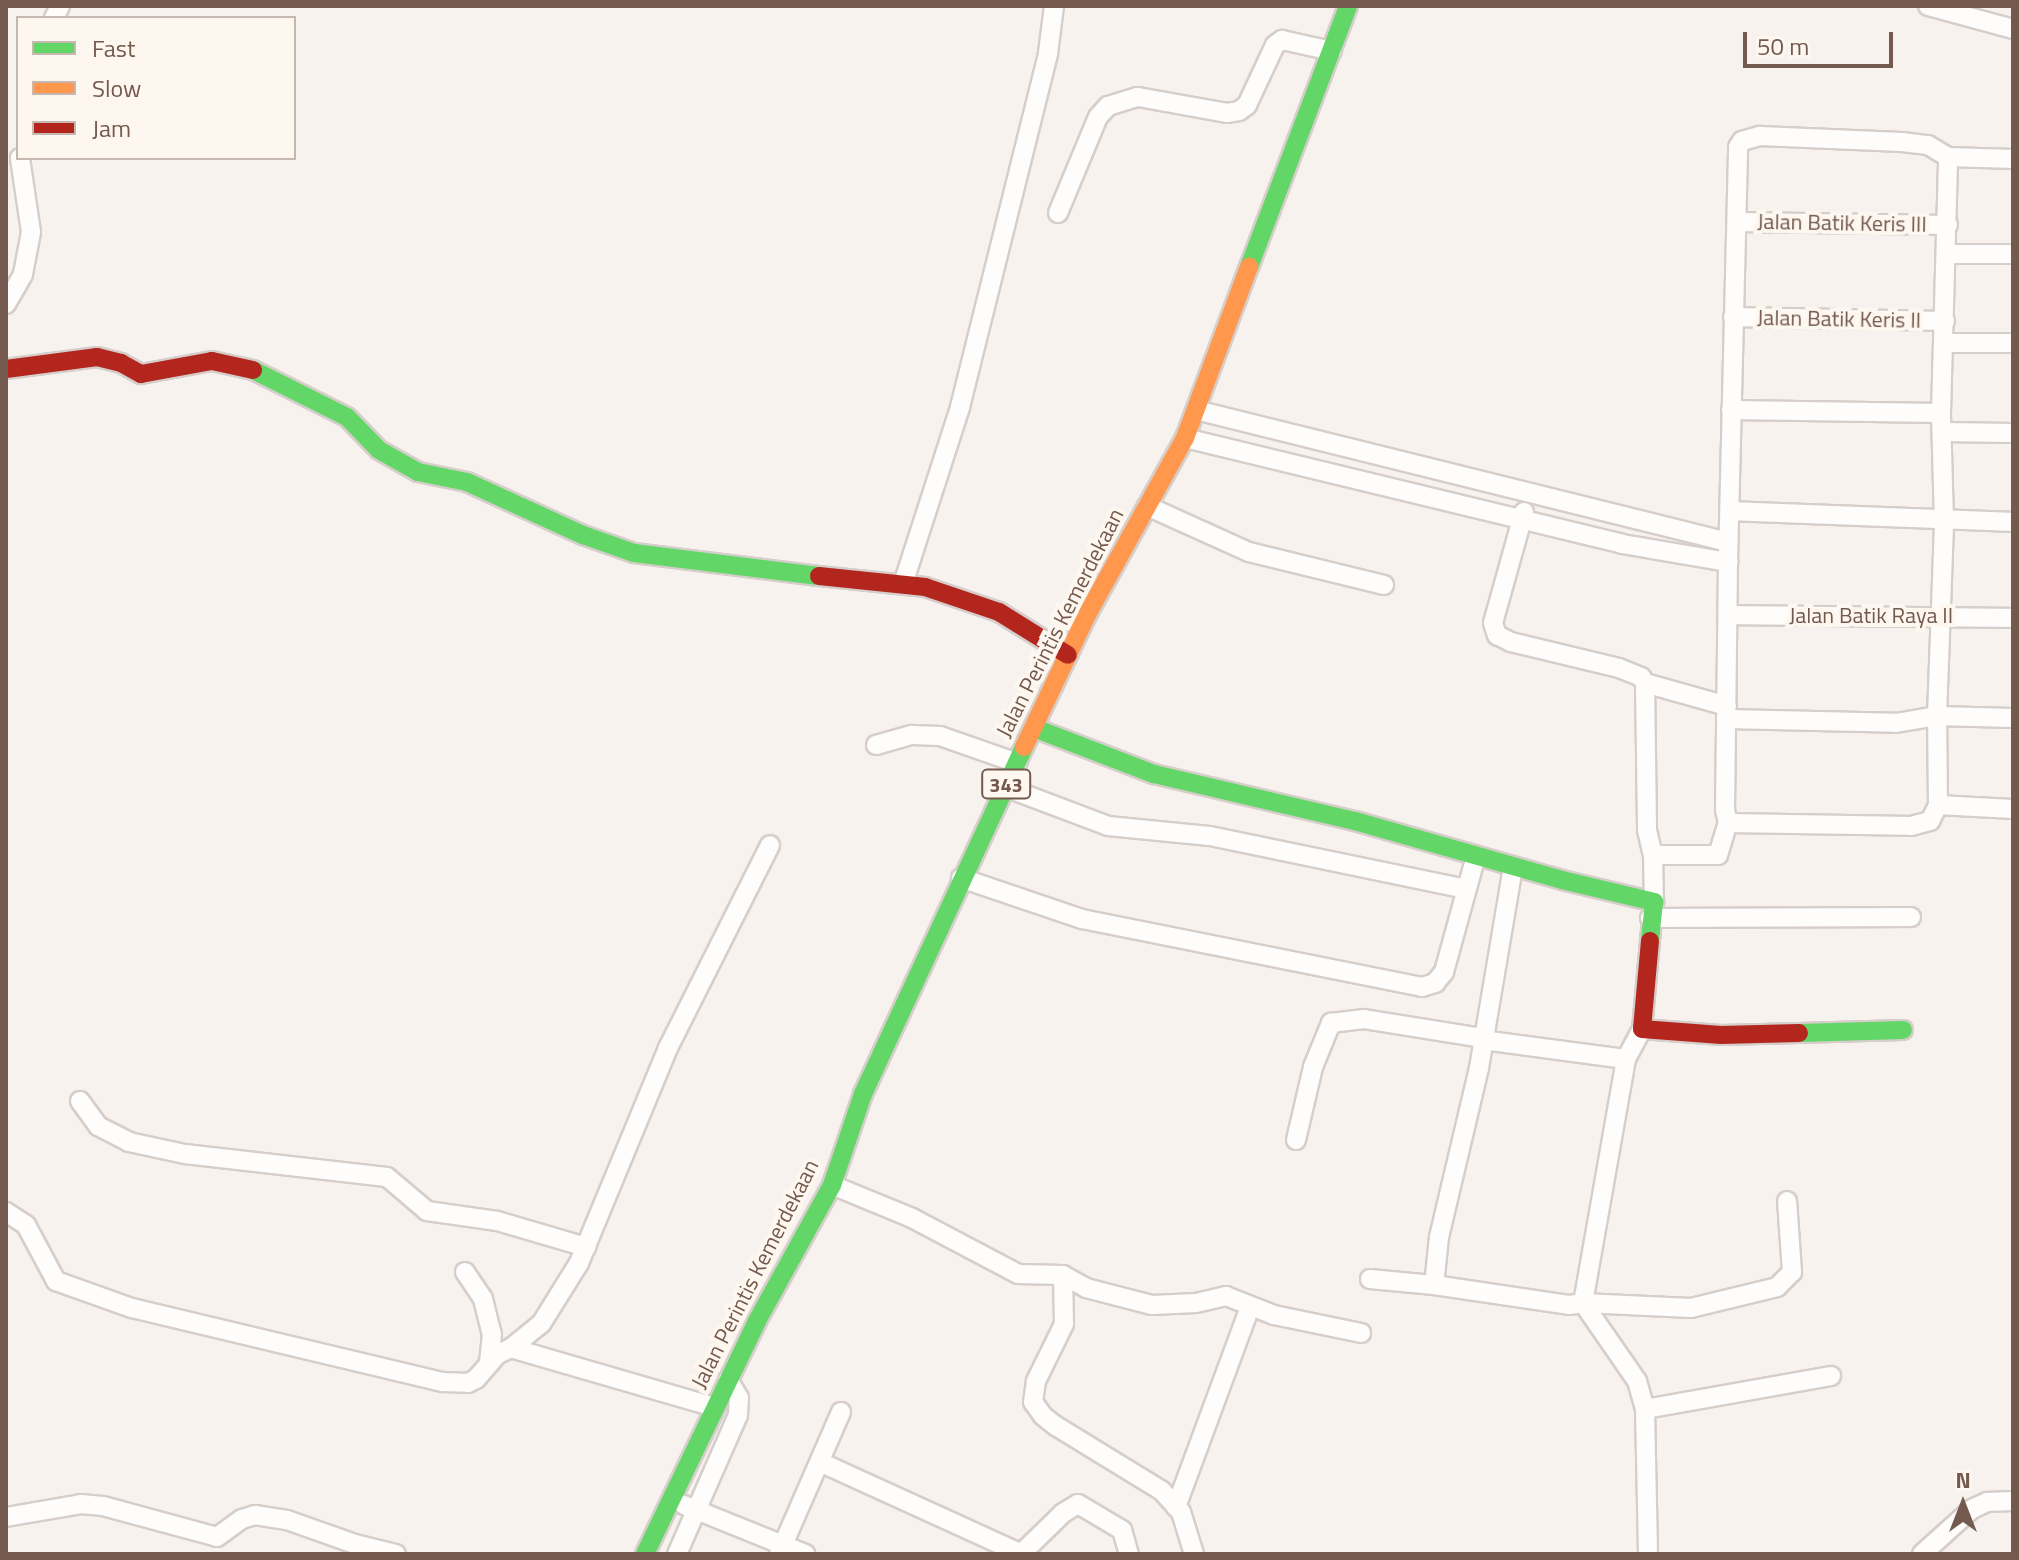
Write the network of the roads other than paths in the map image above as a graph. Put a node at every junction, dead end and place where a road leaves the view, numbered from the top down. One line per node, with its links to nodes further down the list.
1 (1054, 6): 39 (street)
2 (1348, 6): 7 (street, Jalan Perintis Kemerdekaan / 343)
3 (1928, 6): 4 (street)
4 (1951, 9): 5 (street)
5 (1994, 14): 6 (street)
6 (2013, 29)
7 (1332, 51): 11 (street); 22 (street, Jalan Perintis Kemerdekaan / 343)
8 (1948, 157): 9 (street); 12 (street); 13 (street)
9 (2013, 159)
10 (20, 160): 16 (street)
11 (1058, 213)
12 (1737, 222): 13 (street, Jalan Batik Keris III); 17 (street)
13 (1948, 225): 14 (street)
14 (1946, 254): 15 (street); 18 (street)
15 (2013, 254)
16 (6, 304)
17 (1733, 317): 18 (street, Jalan Batik Keris II); 23 (street)
18 (1945, 321): 19 (street)
19 (1944, 343): 20 (street); 24 (street)
20 (2013, 343)
21 (6, 369): 39 (street)
22 (1196, 410): 26 (street, Jalan Perintis Kemerdekaan / 343); 27 (street)
23 (1731, 410): 24 (street); 31 (street)
24 (1941, 422): 25 (street); 34 (street)
25 (2013, 433)
26 (1185, 438): 28 (street); 30 (street, Jalan Perintis Kemerdekaan / 343)
27 (1403, 462): 28 (street); 29 (street)
28 (1393, 490): 33 (street)
29 (1530, 494): 32 (street); 33 (street)
30 (1147, 506): 40 (street); 44 (street, Jalan Perintis Kemerdekaan / 343)
31 (1731, 511): 34 (street); 36 (street)
32 (1629, 518): 36 (street); 37 (street)
33 (1521, 520): 37 (street); 45 (street)
34 (1944, 522): 35 (street); 42 (street)
35 (2013, 522)
36 (1728, 542): 38 (street)
37 (1622, 544): 38 (street)
38 (1728, 562): 41 (street)
39 (903, 584): 44 (street)
40 (1384, 585)
41 (1729, 615): 42 (street, Jalan Batik Raya II); 46 (street)
42 (1940, 615): 43 (street, Jalan Batik Raya II); 47 (street)
43 (2013, 618)
44 (1068, 655): 49 (street, Jalan Perintis Kemerdekaan / 343)
45 (1645, 683): 46 (street); 57 (street)
46 (1726, 713): 47 (street); 55 (street)
47 (1937, 716): 48 (street); 53 (street)
48 (2013, 718)
49 (1034, 728): 51 (street, Jalan Perintis Kemerdekaan / 343); 58 (street)
50 (876, 745): 51 (street)
51 (1017, 763): 52 (street, Jalan Perintis Kemerdekaan / 343)
52 (1005, 787): 60 (street, Jalan Perintis Kemerdekaan / 343); 61 (street)
53 (1938, 805): 54 (street); 55 (street)
54 (2013, 809)
55 (1728, 823): 57 (street)
56 (770, 845): 73 (street)
57 (1653, 855): 62 (street)
58 (1476, 856): 59 (street); 61 (street)
59 (1513, 867): 62 (street); 66 (street)
60 (961, 878): 61 (street); 70 (street, Jalan Perintis Kemerdekaan / 343)
61 (1466, 889)
62 (1652, 910): 63 (street); 64 (street)
63 (1911, 917)
64 (1642, 1029): 65 (street); 67 (street)
65 (1903, 1030)
66 (1483, 1039): 67 (street); 69 (street); 77 (street)
67 (1626, 1059): 78 (street)
68 (80, 1101): 73 (street)
69 (1296, 1140)
70 (832, 1185): 75 (street); 84 (street, Jalan Perintis Kemerdekaan / 343)
71 (1787, 1201): 78 (street)
72 (6, 1212): 82 (street)
73 (586, 1247): 81 (street)
74 (465, 1272): 82 (street)
75 (1063, 1275): 79 (street); 91 (street)
76 (1370, 1279): 77 (street)
77 (1434, 1285): 78 (street)
78 (1583, 1303): 86 (street)
79 (1250, 1307): 80 (street); 91 (street)
80 (1361, 1333)
81 (511, 1348): 82 (street); 85 (street)
82 (489, 1364)
83 (1831, 1376): 86 (street)
84 (728, 1380): 85 (street, Jalan Perintis Kemerdekaan / 343); 92 (street)
85 (714, 1407): 89 (street, Jalan Perintis Kemerdekaan / 343)
86 (1645, 1409): 104 (street)
87 (841, 1412): 88 (street)
88 (822, 1463): 94 (street); 96 (street)
89 (670, 1499): 92 (street); 97 (street, Jalan Perintis Kemerdekaan / 343)
90 (2013, 1501): 105 (street)
91 (1176, 1507): 103 (street)
92 (694, 1509): 96 (street); 98 (street)
93 (6, 1517): 95 (street)
94 (981, 1535): 100 (street); 101 (street)
95 (367, 1549)
96 (781, 1549): 99 (street)
97 (645, 1554)
98 (677, 1554)
99 (805, 1554)
100 (973, 1554)
101 (1022, 1554): 102 (street)
102 (1129, 1554)
103 (1194, 1554)
104 (1648, 1554)
105 (1922, 1554)

